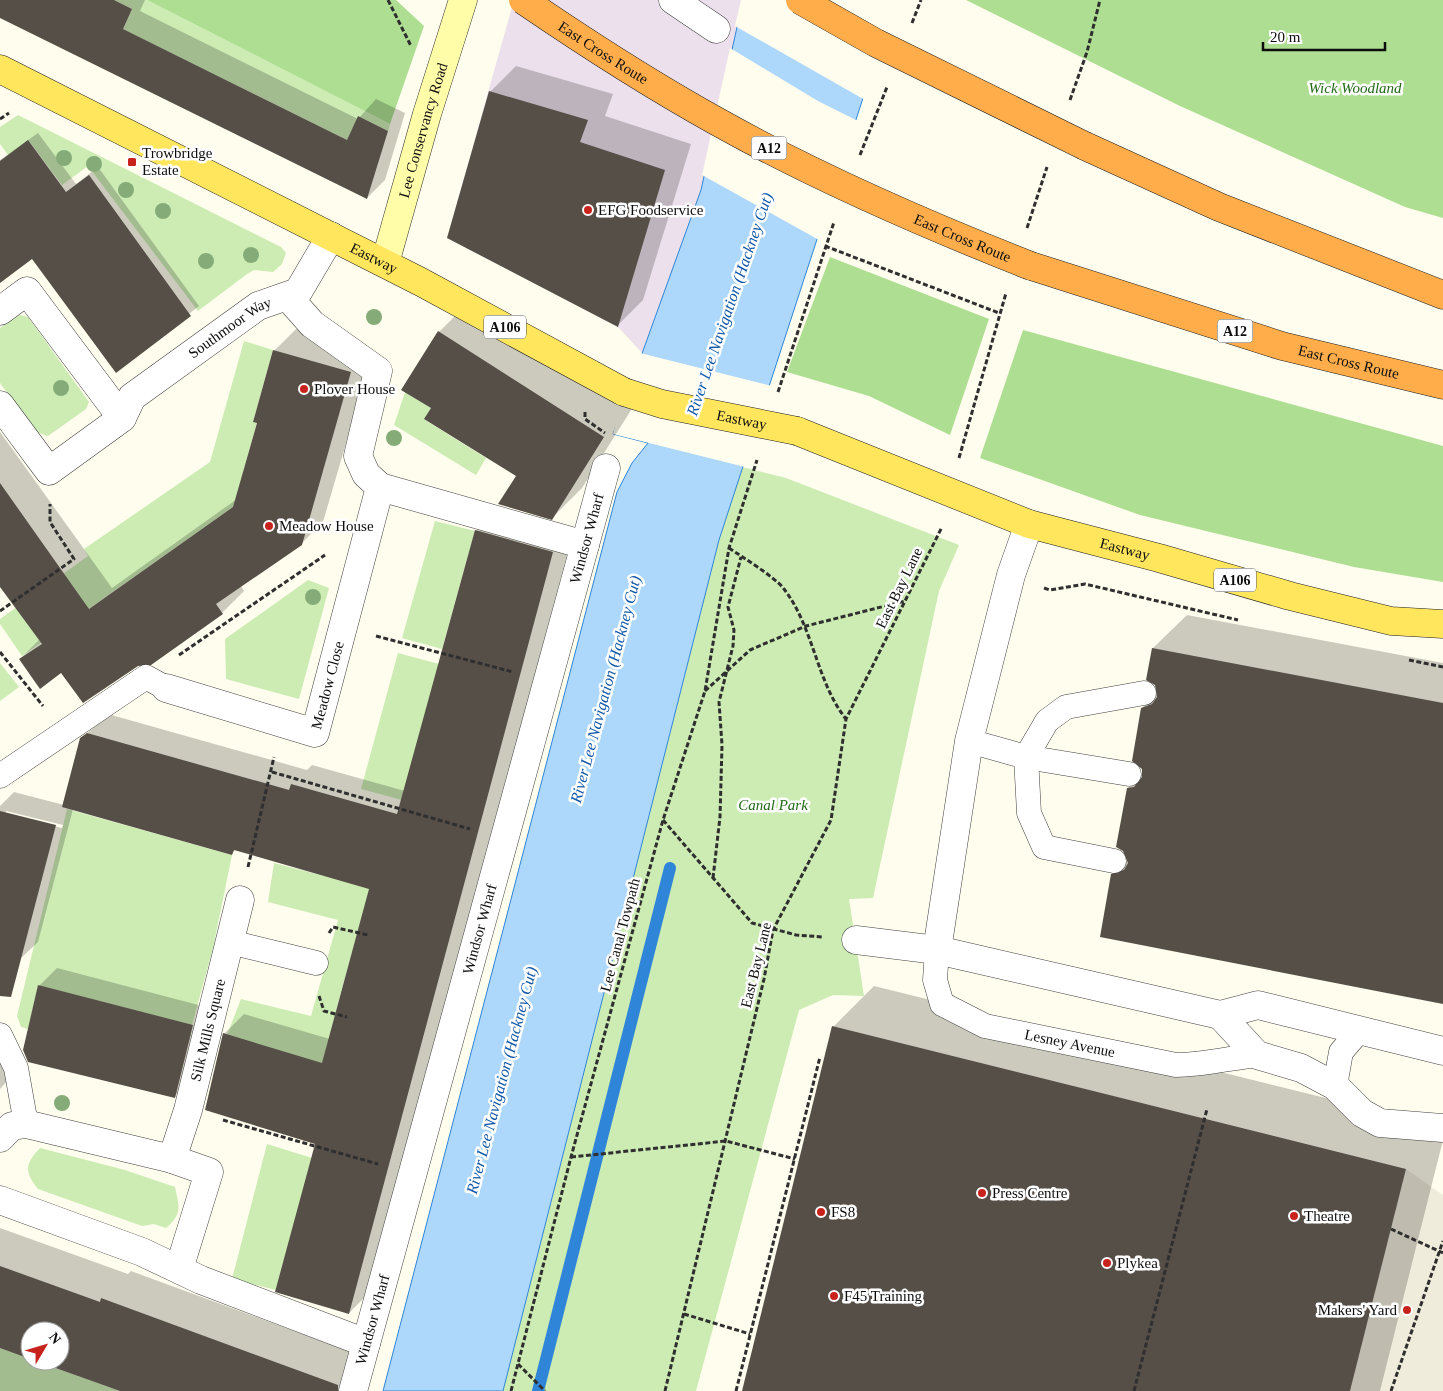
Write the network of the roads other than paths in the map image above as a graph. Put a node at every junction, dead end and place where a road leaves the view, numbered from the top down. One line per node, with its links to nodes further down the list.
1 (463, 0): 8 (street, Lee Conservancy Road)
2 (522, 0): 12 (highway, East Cross Route / A12, bridge)
3 (673, 0): 5 (street)
4 (800, 0): 9 (highway, bridge)
5 (716, 29)
6 (0, 69): 7 (main road, Eastway / A106)
7 (331, 236): 8 (main road, Eastway / A106); 10 (street, Southmoor Way)
8 (385, 263): 17 (main road, Eastway / A106, bridge)
9 (1443, 295)
10 (288, 296): 14 (street, Southmoor Way); 16 (street)
11 (0, 311): 14 (street)
12 (1443, 385)
13 (0, 405): 14 (street, Southmoor Way)
14 (122, 418)
15 (606, 468): 18 (street, Windsor Wharf)
16 (380, 487): 18 (street); 20 (street, Meadow Close)
17 (1029, 524): 19 (main road, Eastway / A106); 22 (street)
18 (585, 545): 44 (street, Windsor Wharf)
19 (1443, 624)
20 (156, 682): 25 (lane)
21 (1144, 693): 23 (lane)
22 (969, 742): 23 (lane); 30 (street)
23 (1026, 757): 24 (lane); 26 (lane)
24 (1129, 774)
25 (0, 776)
26 (1114, 861)
27 (240, 900): 29 (street, Silk Mills Square)
28 (856, 940): 30 (street)
29 (230, 942): 31 (lane); 41 (street, Silk Mills Square)
30 (937, 950): 32 (street); 36 (lane, Lesney Avenue)
31 (316, 963)
32 (1220, 1015): 33 (street); 36 (street)
33 (1359, 1032): 35 (street); 37 (lane)
34 (0, 1035): 38 (lane)
35 (1443, 1051)
36 (1257, 1055): 37 (street, Lesney Avenue)
37 (1334, 1086): 39 (street, Lesney Avenue)
38 (26, 1124): 40 (street); 41 (street)
39 (1443, 1128)
40 (0, 1138)
41 (172, 1159): 43 (street)
42 (0, 1200): 43 (street)
43 (179, 1268): 44 (street)
44 (366, 1343): 45 (street, Windsor Wharf)
45 (353, 1391)

